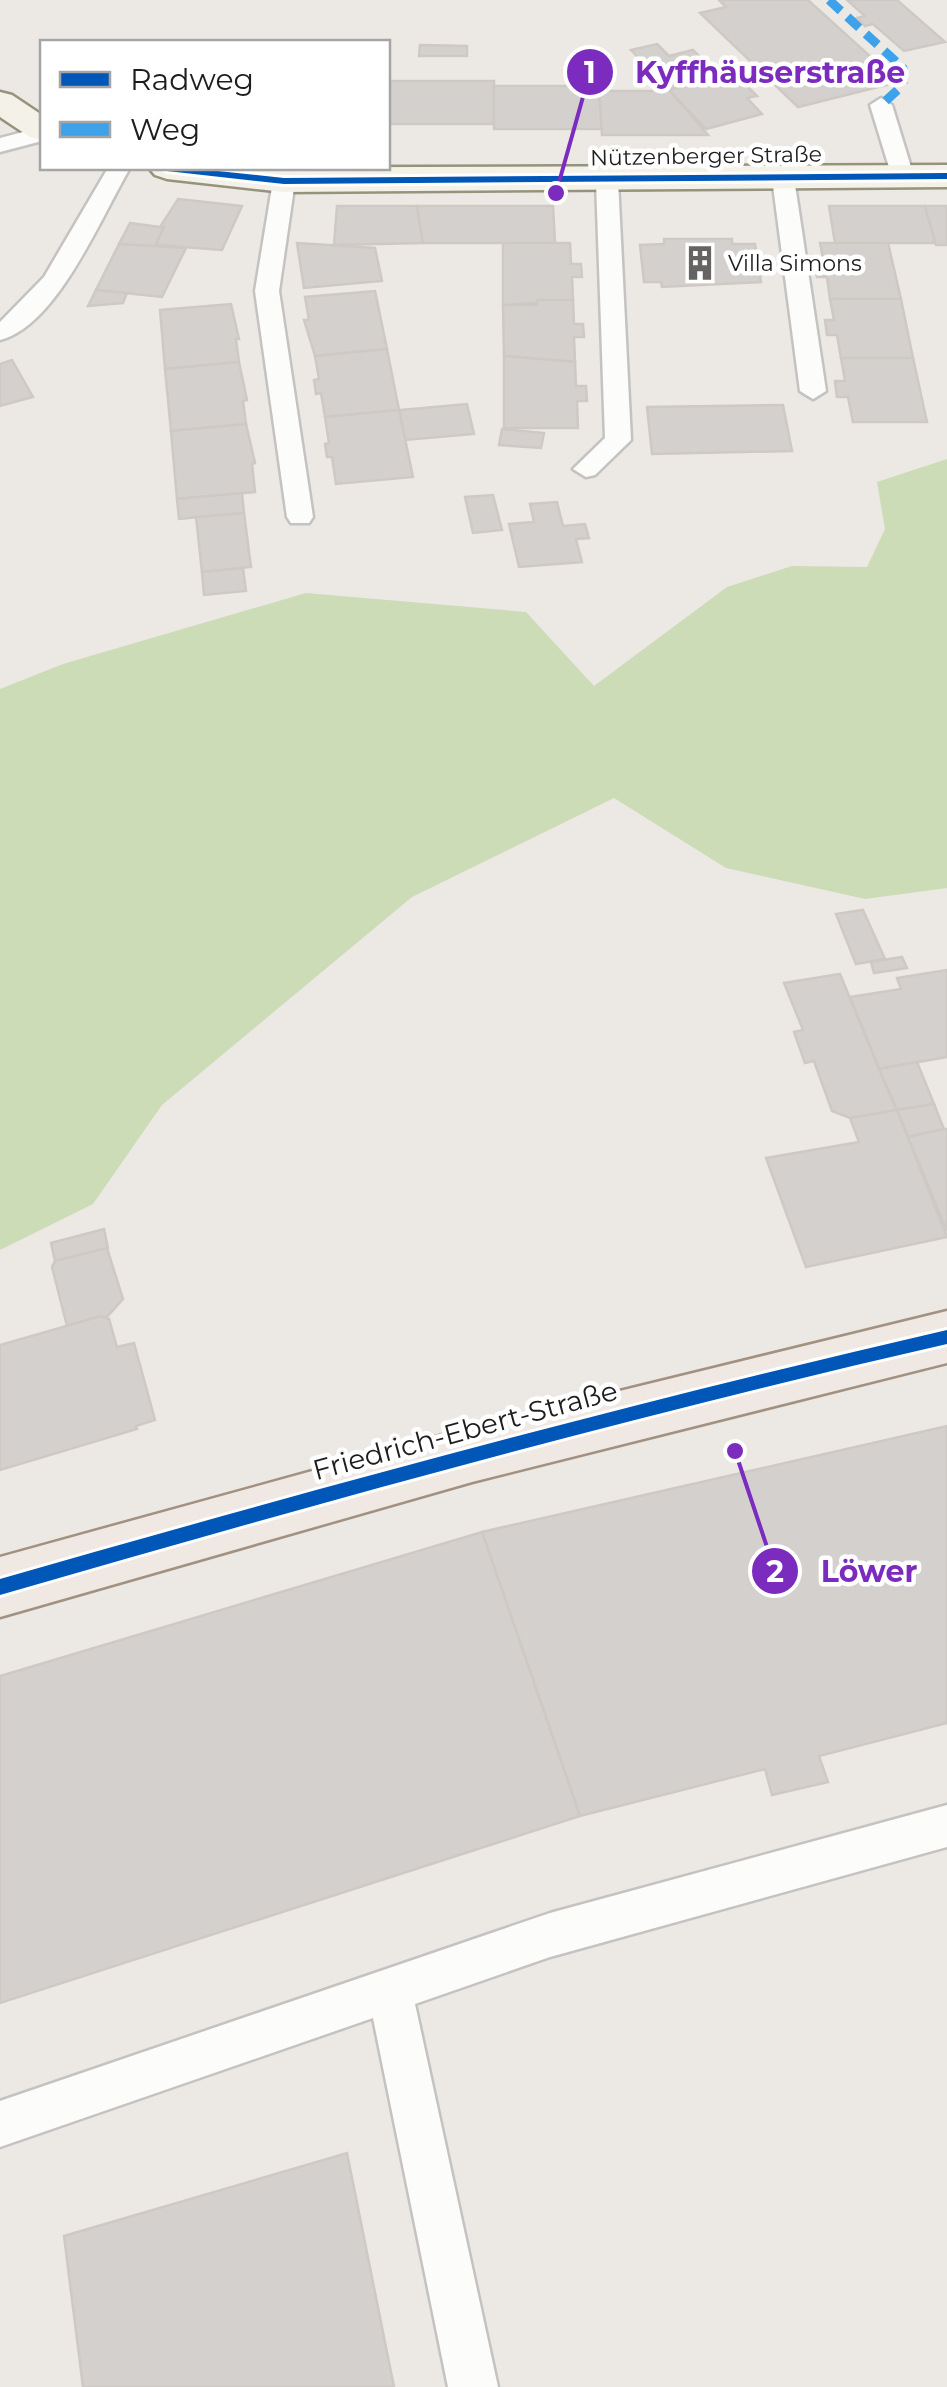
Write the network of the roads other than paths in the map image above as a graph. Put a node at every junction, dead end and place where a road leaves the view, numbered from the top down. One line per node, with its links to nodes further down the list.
1 (0, 102): 3 (street)
2 (882, 105): 9 (lane)
3 (40, 131)
4 (40, 133): 5 (lane)
5 (0, 145)
6 (118, 170): 13 (lane)
7 (186, 170): 11 (street, Nützenberger Straße)
8 (947, 176): 9 (street, Nützenberger Straße)
9 (903, 177): 10 (street, Nützenberger Straße)
10 (784, 178): 12 (street, Nützenberger Straße); 14 (lane)
11 (284, 180): 12 (street, Nützenberger Straße); 16 (lane)
12 (607, 180): 15 (lane)
13 (0, 333)
14 (813, 391)
15 (586, 469)
16 (300, 517)
17 (947, 1337): 18 (main road, Friedrich-Ebert-Straße)
18 (0, 1587)
19 (947, 1826): 20 (lane)
20 (390, 1991): 21 (lane); 22 (lane)
21 (0, 2124)
22 (474, 2387)

